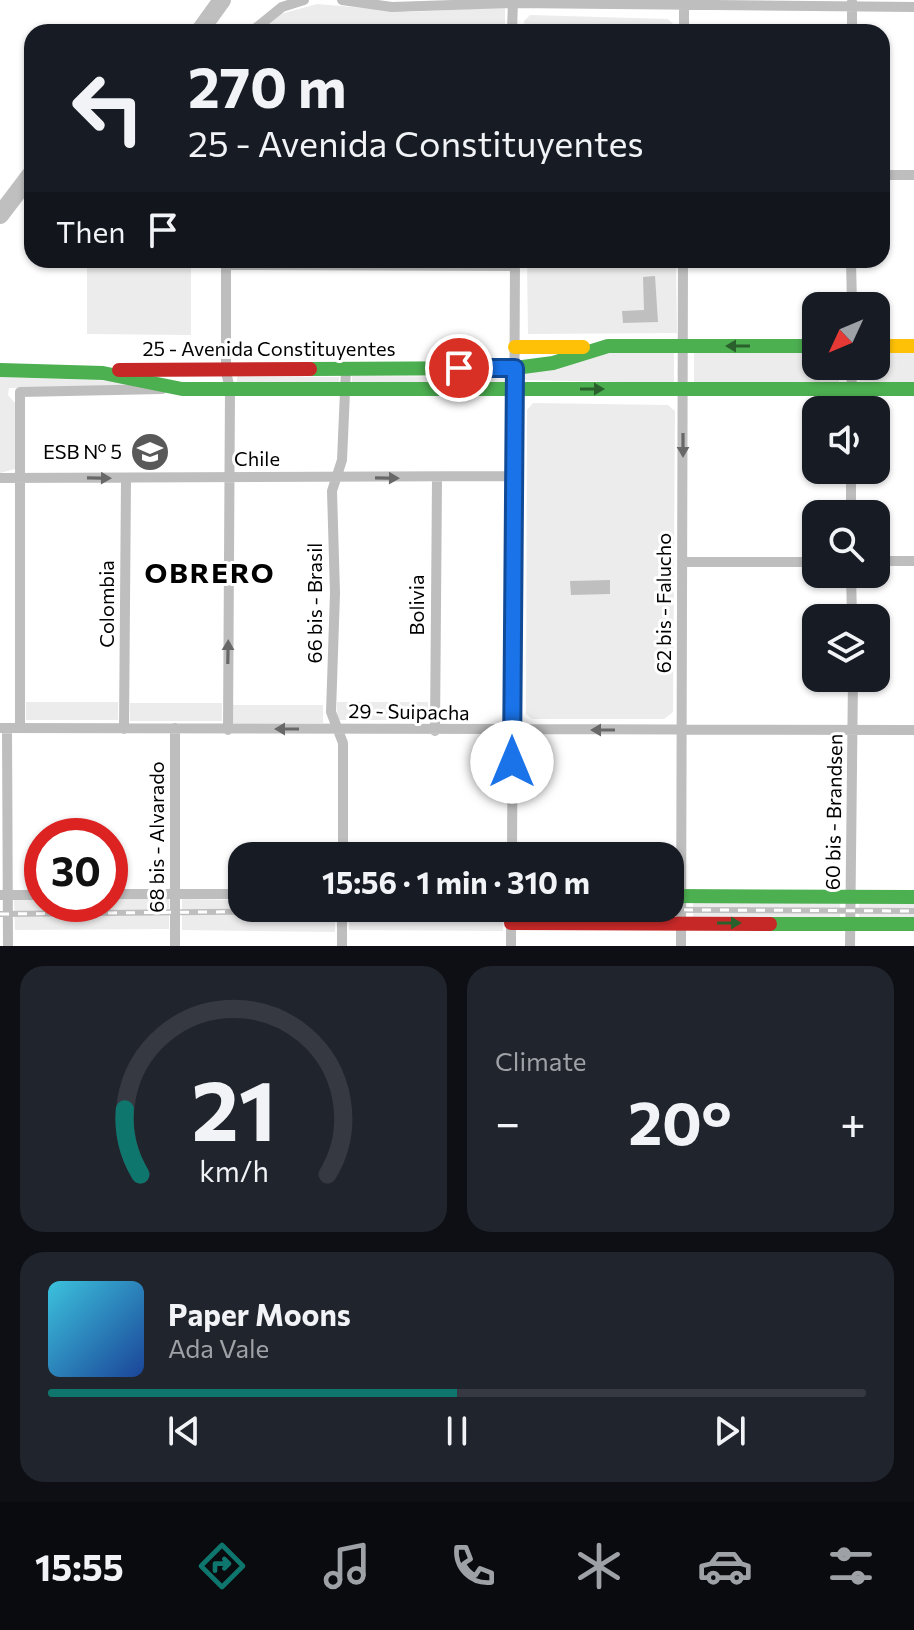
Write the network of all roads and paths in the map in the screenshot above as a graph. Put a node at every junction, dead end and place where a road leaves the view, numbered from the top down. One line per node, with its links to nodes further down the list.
1 (304, 0): 7 (street)
2 (342, 0): 3 (street)
3 (513, 1): 4 (street); 8 (street)
4 (684, 3): 5 (street); 9 (street)
5 (852, 3): 6 (street); 10 (street)
6 (914, 7)
7 (261, 24)
8 (512, 24)
9 (684, 24)
10 (852, 24)
11 (890, 175): 12 (street)
12 (914, 175)
13 (226, 268): 27 (street)
14 (515, 268): 23 (street)
15 (683, 268): 19 (street, 62 bis - Falucho)
16 (851, 268): 17 (street)
17 (852, 292)
18 (608, 346): 19 (main road, 25 - Avenida Constituyentes); 23 (main road); 24 (main road, 25 - Avenida Constituyentes)
19 (683, 346): 20 (main road, 25 - Avenida Constituyentes, one-way to 19); 35 (street, 62 bis - Falucho)
20 (802, 346)
21 (890, 346): 22 (main road)
22 (914, 346)
23 (515, 347): 24 (street)
24 (515, 368): 25 (main road, 25 - Avenida Constituyentes); 34 (street)
25 (346, 369): 27 (main road, 25 - Avenida Constituyentes); 33 (street, 66 bis - Brasil)
26 (0, 370): 28 (main road, 25 - Avenida Constituyentes)
27 (226, 372): 28 (main road, 25 - Avenida Constituyentes); 32 (street)
28 (103, 373): 31 (main road, 25 - Avenida Constituyentes)
29 (851, 380): 30 (street)
30 (851, 388): 35 (main road, 25 - Avenida Constituyentes); 36 (main road, 25 - Avenida Constituyentes); 37 (street)
31 (182, 389): 32 (main road, 25 - Avenida Constituyentes); 42 (street, 25 - Avenida Constituyentes)
32 (230, 389): 33 (main road, 25 - Avenida Constituyentes); 39 (street)
33 (346, 389): 34 (main road, 25 - Avenida Constituyentes); 40 (street, 66 bis - Brasil)
34 (514, 389): 35 (main road, 25 - Avenida Constituyentes, one-way to 35); 38 (street)
35 (683, 389): 47 (street, 62 bis - Falucho, one-way to 47)
36 (914, 389)
37 (851, 396)
38 (513, 476): 44 (street, Chile); 57 (street)
39 (228, 477): 40 (street, Chile); 43 (street, Chile); 56 (street, one-way to 39)
40 (338, 477): 44 (street, Chile, one-way to 44); 54 (street, 66 bis - Brasil)
41 (0, 478): 42 (street, Chile)
42 (21, 478): 43 (street, Chile, one-way to 43); 51 (street)
43 (126, 479): 53 (street, Colombia)
44 (437, 479): 60 (street, Bolivia)
45 (890, 561): 46 (street)
46 (914, 561)
47 (683, 562): 48 (street); 58 (street, 62 bis - Falucho)
48 (802, 562)
49 (853, 692): 55 (street, 60 bis - Brandsen)
50 (4, 728): 51 (street, 29 - Suipacha); 67 (street)
51 (20, 728): 53 (street, 29 - Suipacha)
52 (175, 728): 53 (street, 29 - Suipacha); 56 (street, 29 - Suipacha); 65 (street, 68 bis - Alvarado)
53 (124, 729)
54 (335, 729): 56 (street, 29 - Suipacha, one-way to 56); 60 (street, 29 - Suipacha); 61 (street, 66 bis - Brasil)
55 (854, 729): 58 (street, 29 - Suipacha); 59 (street, 29 - Suipacha); 69 (street, 60 bis - Brandsen)
56 (228, 730)
57 (513, 730): 58 (street, 29 - Suipacha, one-way to 57); 60 (street, 29 - Suipacha); 62 (street)
58 (681, 730): 63 (street, 62 bis - Falucho)
59 (914, 730)
60 (435, 731)
61 (343, 842)
62 (512, 842)
63 (677, 842)
64 (128, 894): 65 (street)
65 (175, 894): 66 (street); 78 (street, 68 bis - Alvarado)
66 (228, 894)
67 (4, 895): 77 (street)
68 (684, 896): 69 (main road)
69 (851, 897): 70 (main road); 75 (street, 60 bis - Brandsen)
70 (914, 897)
71 (342, 922): 79 (street)
72 (511, 922): 80 (street)
73 (657, 922): 74 (main road)
74 (681, 923): 75 (main road, one-way to 75); 81 (street, 62 bis - Falucho)
75 (850, 924): 76 (main road); 82 (street, 60 bis - Brandsen)
76 (914, 924)
77 (8, 946)
78 (175, 946)
79 (342, 946)
80 (511, 946)
81 (681, 946)
82 (850, 946)

